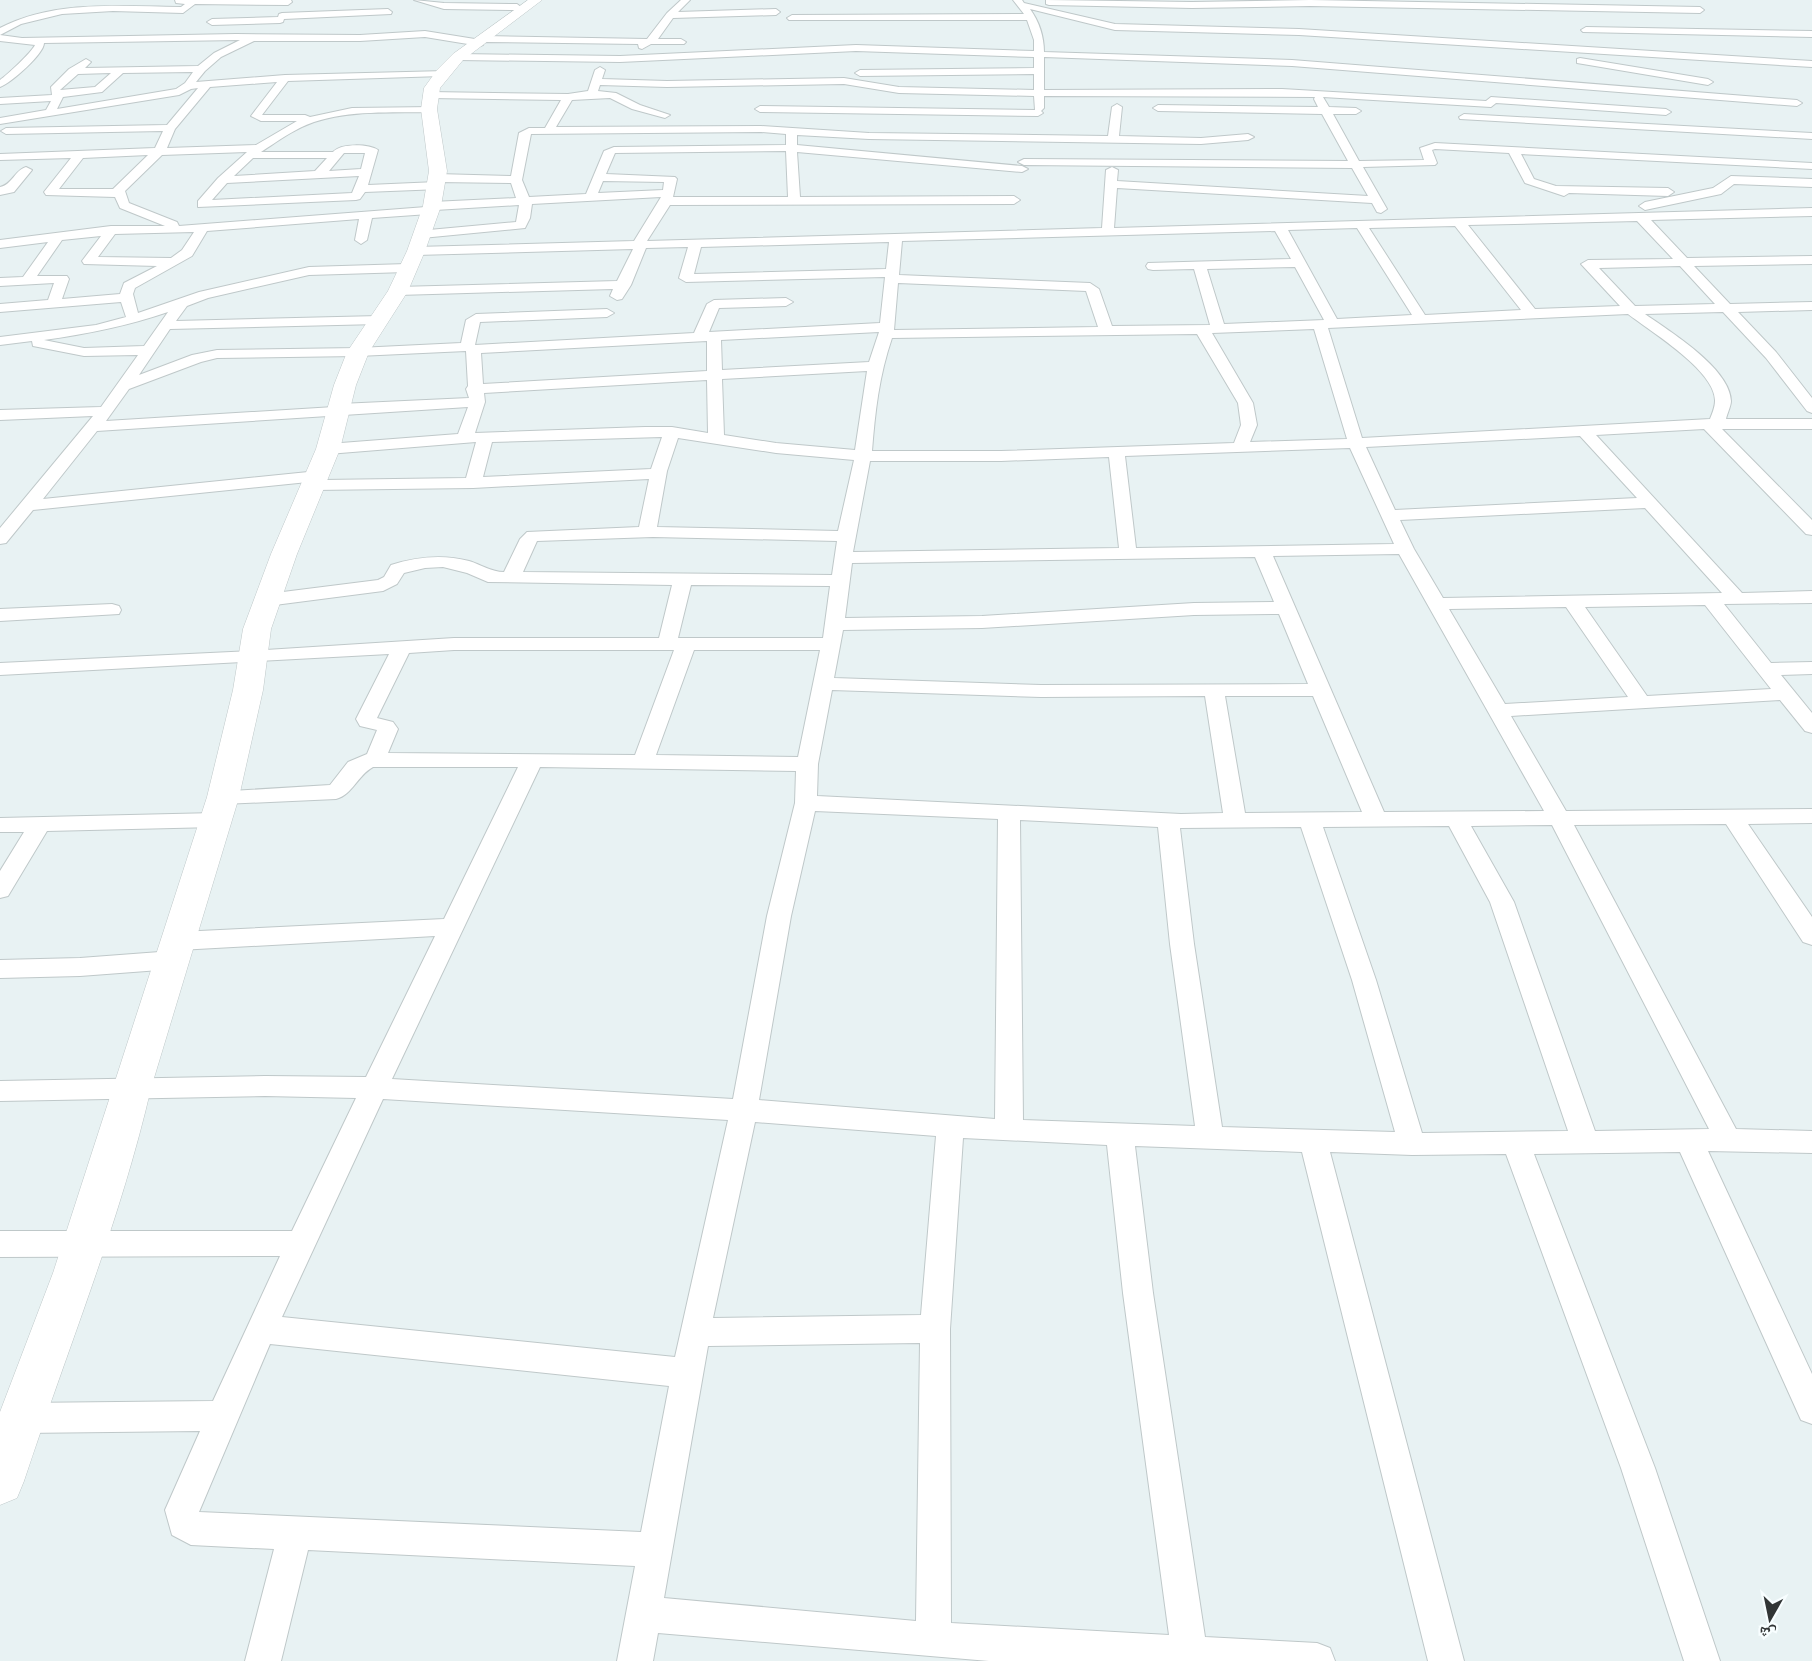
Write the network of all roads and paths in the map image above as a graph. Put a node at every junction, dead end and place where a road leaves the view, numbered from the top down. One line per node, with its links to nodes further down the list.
1 (394, 0): 28 (street)
2 (418, 0): 17 (street)
3 (686, 0): 20 (street)
4 (767, 0): 19 (street)
5 (1555, 0): 23 (street)
6 (1579, 0): 23 (street)
7 (1696, 0): 26 (street)
8 (193, 1): 9 (street); 13 (street); 16 (street)
9 (290, 1): 24 (street)
10 (1019, 2): 11 (street); 22 (street); 32 (street)
11 (1137, 2): 12 (street)
12 (1228, 2): 14 (street)
13 (92, 3): 18 (street)
14 (1260, 3): 15 (street); 32 (street)
15 (1406, 4): 23 (street); 39 (street)
16 (156, 10): 18 (street); 21 (street)
17 (523, 10): 30 (street); 61 (street)
18 (70, 12): 35 (street)
19 (776, 12): 20 (street); 25 (street)
20 (670, 15): 41 (street)
21 (148, 17)
22 (1031, 17): 25 (street); 52 (street)
23 (1574, 17): 26 (street); 26 (street); 48 (street)
24 (281, 18): 27 (street); 28 (street); 36 (street)
25 (836, 21): 45 (street)
26 (1706, 21): 33 (street)
27 (198, 22)
28 (382, 25): 38 (street); 61 (street)
29 (95, 27): 37 (street)
30 (551, 29)
31 (25, 30): 35 (street)
32 (1255, 30): 39 (street)
33 (1812, 34)
34 (131, 36): 36 (street); 37 (street); 46 (street)
35 (2, 37): 40 (street)
36 (250, 37): 38 (street)
37 (80, 39): 40 (street)
38 (264, 39): 60 (street)
39 (1423, 39): 44 (street)
40 (35, 40): 51 (street)
41 (649, 42): 42 (street); 53 (street); 61 (street)
42 (695, 42)
43 (753, 42): 47 (street)
44 (1486, 43): 48 (street); 62 (street)
45 (849, 48): 47 (street); 56 (street)
46 (98, 51)
47 (801, 51): 55 (street)
48 (1606, 51): 57 (street)
49 (52, 54): 51 (street)
50 (82, 54): 65 (street)
51 (32, 55): 72 (street)
52 (1039, 55): 56 (street); 62 (street); 66 (street)
53 (620, 59): 55 (street); 61 (street); 71 (street)
54 (1552, 59): 75 (street)
55 (665, 60): 59 (street); 74 (street)
56 (867, 61): 66 (street); 69 (street)
57 (1740, 64): 58 (street); 68 (street)
58 (1812, 64)
59 (713, 66)
60 (201, 69): 63 (street); 76 (street)
61 (454, 69): 67 (street); 83 (street); 90 (street); 161 (street)
62 (1490, 69): 85 (street); 86 (street)
63 (121, 70): 65 (street); 82 (street)
64 (796, 70): 69 (street)
65 (74, 71): 82 (street)
66 (1038, 71): 87 (street)
67 (380, 75): 70 (street); 77 (street)
68 (1791, 75)
69 (844, 77): 81 (street); 87 (street)
70 (285, 78): 73 (street); 100 (street)
71 (596, 82): 74 (street); 78 (street)
72 (0, 84)
73 (207, 84): 76 (street); 107 (street)
74 (693, 84): 80 (street)
75 (1718, 84)
76 (189, 86): 94 (street)
77 (369, 90)
78 (592, 94): 83 (street); 97 (street)
79 (1316, 94): 85 (street); 87 (street); 93 (street)
80 (761, 95): 81 (street); 81 (street); 104 (street)
81 (807, 95): 87 (street)
82 (57, 96): 84 (street); 94 (street)
83 (568, 97): 105 (street)
84 (0, 101)
85 (1491, 102): 96 (street); 101 (street)
86 (1744, 102): 88 (street); 109 (street)
87 (1042, 104): 116 (street)
88 (1801, 104)
89 (318, 106): 90 (street)
90 (351, 107): 100 (street)
91 (1117, 107): 117 (street)
92 (1144, 107): 114 (street)
93 (1324, 110): 95 (street); 114 (street); 131 (street)
94 (50, 112): 102 (street)
95 (1366, 112)
96 (1678, 113)
97 (664, 115): 99 (street); 103 (street)
98 (1455, 116): 101 (street)
99 (626, 117)
100 (315, 118): 110 (street)
101 (1490, 118): 109 (street)
102 (0, 121)
103 (724, 121)
104 (761, 129): 105 (street); 108 (street)
105 (548, 131): 142 (street)
106 (0, 132): 107 (street)
107 (168, 132): 113 (street); 122 (street)
108 (792, 132): 116 (street); 120 (street)
109 (1752, 132): 115 (street)
110 (280, 133): 112 (street); 124 (street)
111 (217, 134): 121 (street)
112 (259, 134)
113 (182, 135)
114 (1244, 136): 117 (street); 130 (street); 131 (street)
115 (1812, 136)
116 (1032, 138): 117 (street); 151 (street)
117 (1113, 139)
118 (1670, 142): 129 (street)
119 (1636, 143): 126 (street)
120 (790, 148): 140 (street); 151 (street); 154 (street)
121 (202, 149): 122 (street); 124 (street)
122 (160, 150): 125 (street); 134 (street)
123 (1513, 150): 126 (street); 131 (street); 146 (street)
124 (255, 152): 127 (street); 141 (street)
125 (80, 154): 128 (street); 136 (street)
126 (1586, 154): 129 (street)
127 (336, 155): 138 (street); 139 (street)
128 (0, 157)
129 (1682, 158): 132 (street)
130 (1113, 163): 144 (street); 151 (street)
131 (1356, 165): 155 (street)
132 (1812, 166)
133 (122, 167): 134 (street)
134 (143, 167): 148 (street)
135 (89, 168): 136 (street)
136 (62, 169): 148 (street)
137 (9, 170): 147 (street)
138 (320, 174): 139 (street); 141 (street)
139 (369, 174): 145 (street)
140 (599, 177): 150 (street); 152 (street)
141 (222, 180): 156 (street)
142 (516, 180): 153 (street); 161 (street)
143 (1812, 183): 149 (street)
144 (1112, 184): 155 (street); 170 (street)
145 (361, 189): 156 (street); 161 (street)
146 (1549, 189): 149 (street); 157 (street)
147 (0, 191)
148 (116, 193): 168 (street)
149 (1708, 193): 157 (street)
150 (591, 196): 152 (street); 153 (street)
151 (1017, 196): 154 (street); 170 (street); 172 (street)
152 (667, 197): 154 (street); 177 (street)
153 (524, 200): 161 (street); 161 (street)
154 (794, 200)
155 (1376, 200): 163 (street)
156 (202, 204): 164 (street)
157 (1617, 211): 160 (street)
158 (1812, 212): 160 (street)
159 (366, 215): 161 (street); 164 (street); 173 (street)
160 (1635, 216): 162 (street); 180 (street)
161 (424, 217): 177 (street); 188 (street); 190 (street); 201 (street)
162 (1458, 221): 163 (street); 197 (street)
163 (1389, 223): 165 (street)
164 (247, 224): 167 (street)
165 (1360, 224): 166 (street); 200 (street)
166 (1279, 226): 170 (street); 181 (street)
167 (203, 228): 168 (street); 179 (street)
168 (187, 229): 169 (street)
169 (111, 230): 171 (street); 179 (street)
170 (1108, 231)
171 (57, 238): 175 (street); 186 (street)
172 (896, 238): 174 (street); 185 (street)
173 (361, 240)
174 (804, 241): 176 (street); 184 (street)
175 (0, 244)
176 (694, 244): 177 (street); 184 (street)
177 (639, 246): 188 (street)
178 (1812, 260): 180 (street)
179 (176, 261): 189 (street)
180 (1681, 262): 193 (street); 195 (street)
181 (1299, 263): 182 (street); 202 (street)
182 (1199, 265): 183 (street); 204 (street)
183 (1153, 266)
184 (802, 268): 185 (street); 198 (street)
185 (892, 276): 205 (street); 206 (street)
186 (28, 280): 187 (street); 191 (street)
187 (0, 282)
188 (624, 285): 196 (street)
189 (128, 297): 191 (street); 199 (street)
190 (183, 301): 199 (street); 203 (street)
191 (53, 304): 194 (street)
192 (1812, 306): 193 (street)
193 (1727, 307): 195 (street); 218 (street)
194 (0, 308)
195 (1630, 309): 197 (street); 222 (street)
196 (607, 313): 210 (street); 211 (street)
197 (1532, 314): 200 (street)
198 (780, 317): 205 (street); 207 (street); 207 (street)
199 (133, 319): 208 (street)
200 (1421, 319): 202 (street)
201 (379, 320): 203 (street); 213 (street)
202 (1326, 324): 204 (street); 230 (street)
203 (167, 325): 212 (street)
204 (1210, 329): 206 (street); 231 (street)
205 (887, 331): 206 (street); 214 (street)
206 (1107, 331)
207 (707, 336): 210 (street); 215 (street)
208 (19, 339): 209 (street); 212 (street)
209 (0, 341)
210 (598, 342): 211 (street)
211 (470, 348): 213 (street); 217 (street)
212 (149, 350): 216 (street)
213 (358, 352): 216 (street); 219 (street)
214 (874, 366): 215 (street); 233 (street)
215 (716, 375): 217 (street); 229 (street)
216 (124, 386): 220 (street)
217 (476, 396): 219 (street); 228 (street)
218 (1812, 408)
219 (339, 410): 224 (street); 234 (street)
220 (106, 411): 221 (street); 224 (street)
221 (0, 415)
222 (1713, 424): 223 (street); 225 (street); 240 (street)
223 (1812, 424)
224 (93, 427): 238 (street)
225 (1584, 431): 230 (street); 237 (street)
226 (672, 432): 227 (street); 229 (street); 235 (street)
227 (485, 437): 228 (street); 236 (street)
228 (465, 438): 234 (street)
229 (716, 440): 233 (street)
230 (1356, 443): 231 (street); 239 (street)
231 (1240, 447): 232 (street)
232 (1116, 452): 233 (street); 245 (street)
233 (863, 456): 246 (street)
234 (320, 470): 236 (street); 238 (street); 252 (street)
235 (659, 474): 236 (street); 241 (street)
236 (472, 483)
237 (1649, 503): 239 (street); 250 (street)
238 (29, 504): 242 (street)
239 (1389, 515): 243 (street)
240 (1812, 530)
241 (647, 532): 246 (street); 247 (street)
242 (0, 539)
243 (1405, 549): 244 (street); 254 (street)
244 (1262, 551): 245 (street); 255 (street)
245 (1128, 554): 246 (street)
246 (844, 558): 248 (street); 258 (street)
247 (511, 577): 248 (street); 252 (street)
248 (683, 579): 259 (street)
249 (1812, 597): 250 (street)
250 (1737, 598): 251 (street)
251 (1710, 599): 253 (street); 264 (street)
252 (267, 600): 261 (street)
253 (1571, 601): 254 (street); 269 (street)
254 (1436, 604): 270 (street)
255 (1286, 608): 258 (street); 266 (street)
256 (112, 610): 257 (street)
257 (0, 615)
258 (833, 634): 259 (street); 265 (street)
259 (676, 644): 260 (street); 274 (street)
260 (402, 648): 261 (street); 272 (street)
261 (252, 657): 263 (street); 277 (street)
262 (1812, 668): 264 (street)
263 (0, 669)
264 (1768, 669): 268 (street)
265 (823, 684): 267 (street); 275 (street)
266 (1321, 690): 267 (street); 284 (street)
267 (1214, 691): 285 (street)
268 (1787, 694): 269 (street); 271 (street)
269 (1641, 702): 270 (street)
270 (1498, 711): 280 (street)
271 (1812, 727)
272 (375, 760): 273 (street); 277 (street)
273 (532, 760): 274 (street); 290 (street)
274 (643, 762): 275 (street)
275 (807, 764): 276 (street)
276 (806, 803): 278 (street); 297 (street)
277 (219, 809): 287 (street); 292 (street)
278 (1009, 812): 283 (street); 299 (street)
279 (1812, 816): 281 (street)
280 (1558, 817): 281 (street); 282 (street); 304 (street)
281 (1733, 818): 291 (street)
282 (1456, 819): 284 (street); 305 (street)
283 (1168, 820): 285 (street); 301 (street)
284 (1376, 820): 286 (street)
285 (1235, 821): 286 (street)
286 (1310, 821): 307 (street)
287 (40, 824): 288 (street); 289 (street)
288 (0, 825)
289 (0, 890)
290 (453, 927): 292 (street); 295 (street)
291 (1812, 936)
292 (176, 950): 293 (street); 294 (street)
293 (0, 969)
294 (131, 1088): 295 (street); 296 (street); 309 (street)
295 (375, 1088): 297 (street); 310 (street)
296 (0, 1091)
297 (744, 1110): 298 (street); 314 (street)
298 (950, 1127): 299 (street); 313 (street)
299 (1009, 1131): 300 (street)
300 (1120, 1134): 301 (street); 324 (street)
301 (1210, 1136): 302 (street)
302 (1312, 1140): 307 (street); 328 (street)
303 (1689, 1140): 304 (street); 305 (street); 316 (street)
304 (1728, 1140): 306 (street)
305 (1585, 1141): 308 (street)
306 (1812, 1142)
307 (1412, 1144): 308 (street)
308 (1516, 1144): 329 (street)
309 (85, 1242): 310 (street); 311 (street); 318 (street)
310 (301, 1243): 312 (street)
311 (0, 1244)
312 (261, 1329): 315 (street); 317 (street)
313 (935, 1329): 314 (street); 323 (street)
314 (695, 1332): 315 (street)
315 (687, 1373): 321 (street)
316 (1812, 1409)
317 (222, 1416): 318 (street); 320 (street)
318 (14, 1426): 319 (street)
319 (0, 1481)
320 (296, 1532): 321 (street); 325 (street)
321 (657, 1550): 322 (street)
322 (644, 1614): 323 (street); 326 (street)
323 (939, 1647): 324 (street)
324 (1190, 1654): 327 (street)
325 (263, 1661)
326 (635, 1661)
327 (1317, 1661)
328 (1446, 1661)
329 (1702, 1661)

